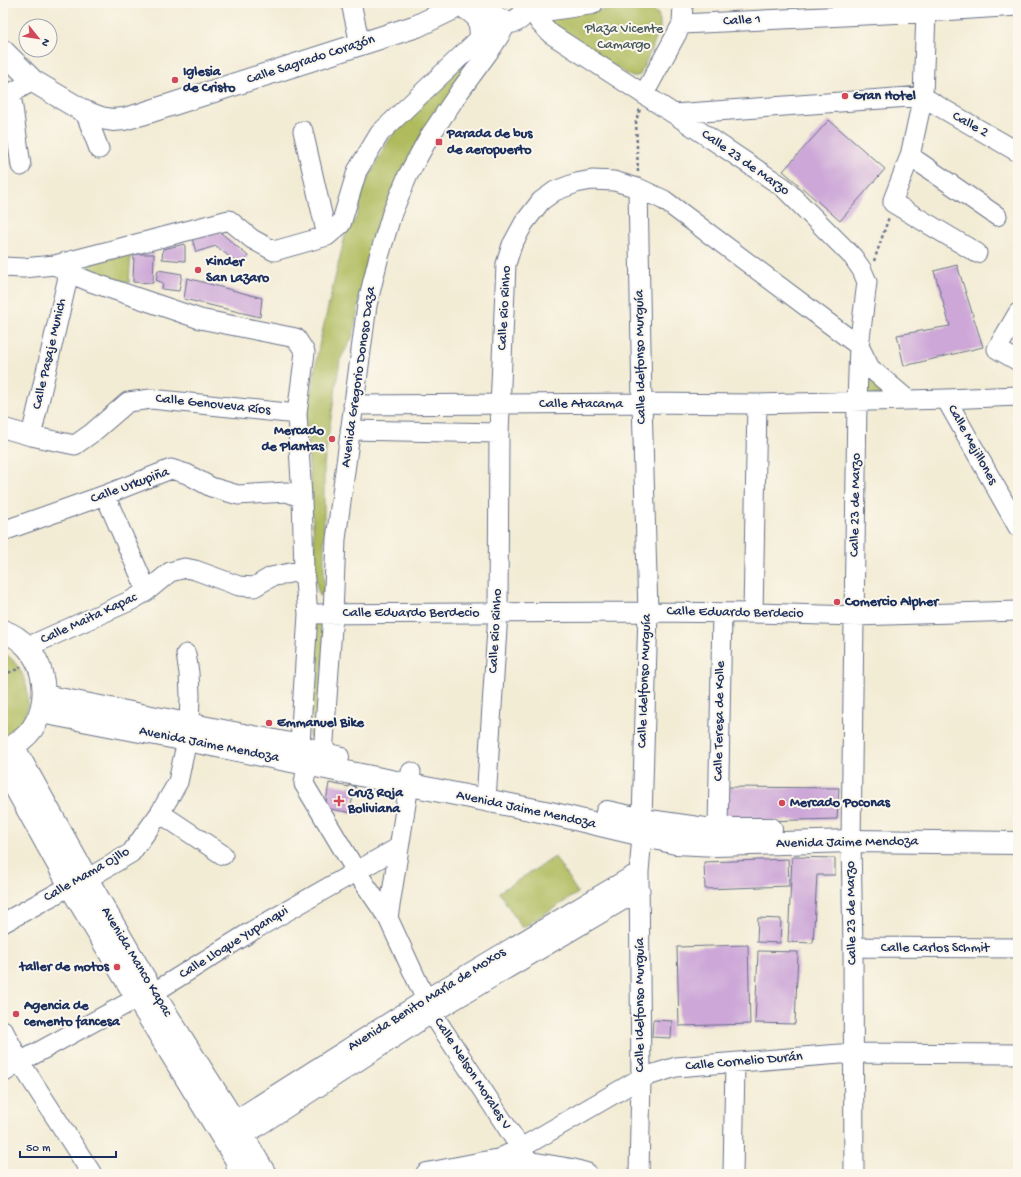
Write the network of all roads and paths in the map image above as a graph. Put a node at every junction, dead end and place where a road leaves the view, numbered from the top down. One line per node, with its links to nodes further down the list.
1 (351, 3): 10 (street)
2 (592, 3): 7 (main road)
3 (683, 3): 8 (street)
4 (468, 4): 9 (main road); 10 (main road, Calle Sagrado Corazón)
5 (1018, 6): 6 (street, Calle 1)
6 (925, 8): 8 (street, Calle 1); 14 (street)
7 (515, 11): 9 (street); 13 (street, Calle 23 de Marzo); 40 (street, Avenida Gregorio Donoso Daza)
8 (682, 24): 13 (street)
9 (481, 36): 25 (street)
10 (360, 44): 15 (main road, Calle Sagrado Corazón)
11 (3, 51): 12 (main road, Calle Sagrado Corazón)
12 (33, 81): 15 (main road, Calle Sagrado Corazón); 21 (street)
13 (644, 94): 16 (street, Calle 23 de Marzo); 22 (path)
14 (923, 96): 16 (street); 19 (street, Calle 2); 20 (street)
15 (85, 112): 18 (street)
16 (674, 114): 29 (street, Calle 23 de Marzo)
17 (303, 132): 25 (street)
18 (99, 149)
19 (1018, 152)
20 (910, 156): 23 (street); 24 (street)
21 (21, 166)
22 (638, 188): 31 (street, Calle Rio Rinho); 37 (street, Calle Idelfonso Murguía); 38 (street, Calle Rio Rinho)
23 (893, 203): 26 (street); 29 (path)
24 (998, 216)
25 (334, 230): 28 (street)
26 (977, 253)
27 (3, 267): 28 (street)
28 (62, 269): 41 (street); 45 (street, Calle Pasaje Munich)
29 (867, 282): 31 (street, Calle 23 de Marzo)
30 (1018, 313): 32 (street)
31 (859, 346): 35 (street, Calle Rio Rinho); 36 (street, Calle 23 de Marzo)
32 (1018, 361)
33 (1018, 396): 34 (street)
34 (946, 399): 35 (street, Calle Mejillones); 48 (street, Calle Mejillones)
35 (908, 400): 36 (street, Calle Mejillones)
36 (857, 401): 39 (street, Calle Atacama); 59 (street, Calle 23 de Marzo)
37 (642, 403): 38 (street, Calle Atacama); 39 (street, Calle Atacama); 53 (street, Calle Idelfonso Murguía)
38 (500, 404): 40 (street, Calle Atacama); 44 (street, Calle Rio Rinho)
39 (757, 404): 56 (street)
40 (354, 405): 43 (street, Avenida Gregorio Donoso Daza)
41 (297, 414): 45 (street, Calle Genoveva Ríos); 47 (street)
42 (3, 428): 45 (street, Calle Genoveva Ríos)
43 (350, 430): 44 (street); 58 (street, Avenida Gregorio Donoso Daza)
44 (499, 433): 54 (street, Calle Rio Rinho)
45 (31, 436)
46 (105, 495): 47 (street, Calle Urkupiña); 49 (street, Calle Urkupiña); 51 (street)
47 (302, 498): 50 (street)
48 (1018, 527)
49 (3, 530)
50 (304, 570): 51 (street, Calle Maita Kapac); 57 (street)
51 (147, 591): 61 (street, Calle Maita Kapac)
52 (1018, 611): 59 (street, Calle Eduardo Berdecio)
53 (648, 612): 54 (street, Calle Eduardo Berdecio); 55 (street, Calle Eduardo Berdecio); 70 (street, Calle Idelfonso Murguía)
54 (498, 613): 58 (street, Calle Eduardo Berdecio); 68 (street, Calle Rio Rinho)
55 (722, 613): 56 (street, Calle Eduardo Berdecio); 71 (street, Calle Teresa de Kolle)
56 (753, 613): 59 (street, Calle Eduardo Berdecio)
57 (308, 614): 58 (street, Calle Eduardo Berdecio); 66 (street)
58 (333, 614): 66 (street, Avenida Gregorio Donoso Daza)
59 (854, 616): 73 (street, Calle 23 de Marzo)
60 (3, 631): 61 (main road)
61 (27, 647): 63 (main road)
62 (186, 654): 64 (street, Calle Mama Ojllo)
63 (42, 704): 64 (main road, Avenida Jaime Mendoza); 65 (main road)
64 (188, 732): 66 (main road, Avenida Jaime Mendoza); 69 (street, Calle Mama Ojllo)
65 (6, 754): 79 (main road, Avenida Manco Kapac)
66 (310, 759): 67 (main road, Avenida Jaime Mendoza); 77 (street, Calle Nelson Morales V)
67 (410, 779): 68 (main road, Avenida Jaime Mendoza); 75 (street)
68 (486, 794): 70 (main road, Avenida Jaime Mendoza)
69 (160, 813): 76 (street); 79 (street, Calle Mama Ojllo)
70 (642, 827): 71 (main road, Avenida Jaime Mendoza); 73 (main road, Avenida Jaime Mendoza); 78 (street, Calle Idelfonso Murguía)
71 (718, 829): 73 (main road, Avenida Jaime Mendoza)
72 (1018, 832): 73 (main road, Avenida Jaime Mendoza)
73 (851, 835): 74 (main road, Avenida Jaime Mendoza); 82 (street, Calle 23 de Marzo)
74 (1018, 842)
75 (399, 847): 77 (street, Calle Lloque Yupanqui); 80 (street)
76 (223, 855)
77 (356, 871): 80 (street, Calle Nelson Morales V); 84 (street, Calle Lloque Yupanqui)
78 (639, 881): 85 (street, Avenida Benito María de Moxos); 92 (street, Calle Idelfonso Murguía)
79 (78, 882): 81 (street, Calle Mama Ojllo); 84 (main road, Avenida Manco Kapac)
80 (388, 918): 85 (street, Calle Nelson Morales V)
81 (3, 923)
82 (853, 947): 83 (street, Calle Carlos Schmit); 87 (street, Calle 23 de Marzo)
83 (1018, 948)
84 (145, 996): 89 (street, Calle Lloque Yupanqui); 93 (main road, Avenida Manco Kapac)
85 (429, 1006): 93 (street, Avenida Benito María de Moxos); 94 (street, Calle Nelson Morales V)
86 (3, 1030): 89 (street)
87 (852, 1053): 88 (street, Calle Cornelio Durán); 90 (street, Calle Cornelio Durán); 102 (street, Calle 23 de Marzo)
88 (1018, 1054)
89 (20, 1062): 91 (street, Calle Lloque Yupanqui); 96 (street)
90 (735, 1063): 92 (street, Calle Cornelio Durán); 101 (street)
91 (3, 1073)
92 (641, 1078): 94 (street, Calle Cornelio Durán); 100 (street, Calle Idelfonso Murguía)
93 (229, 1132): 95 (main road, Avenida Manco Kapac); 97 (main road, Avenida Manco Kapac)
94 (525, 1156): 98 (main road); 99 (main road)
95 (240, 1170)
96 (92, 1174)
97 (265, 1174)
98 (427, 1174)
99 (586, 1174)
100 (639, 1174)
101 (733, 1174)
102 (854, 1174)

